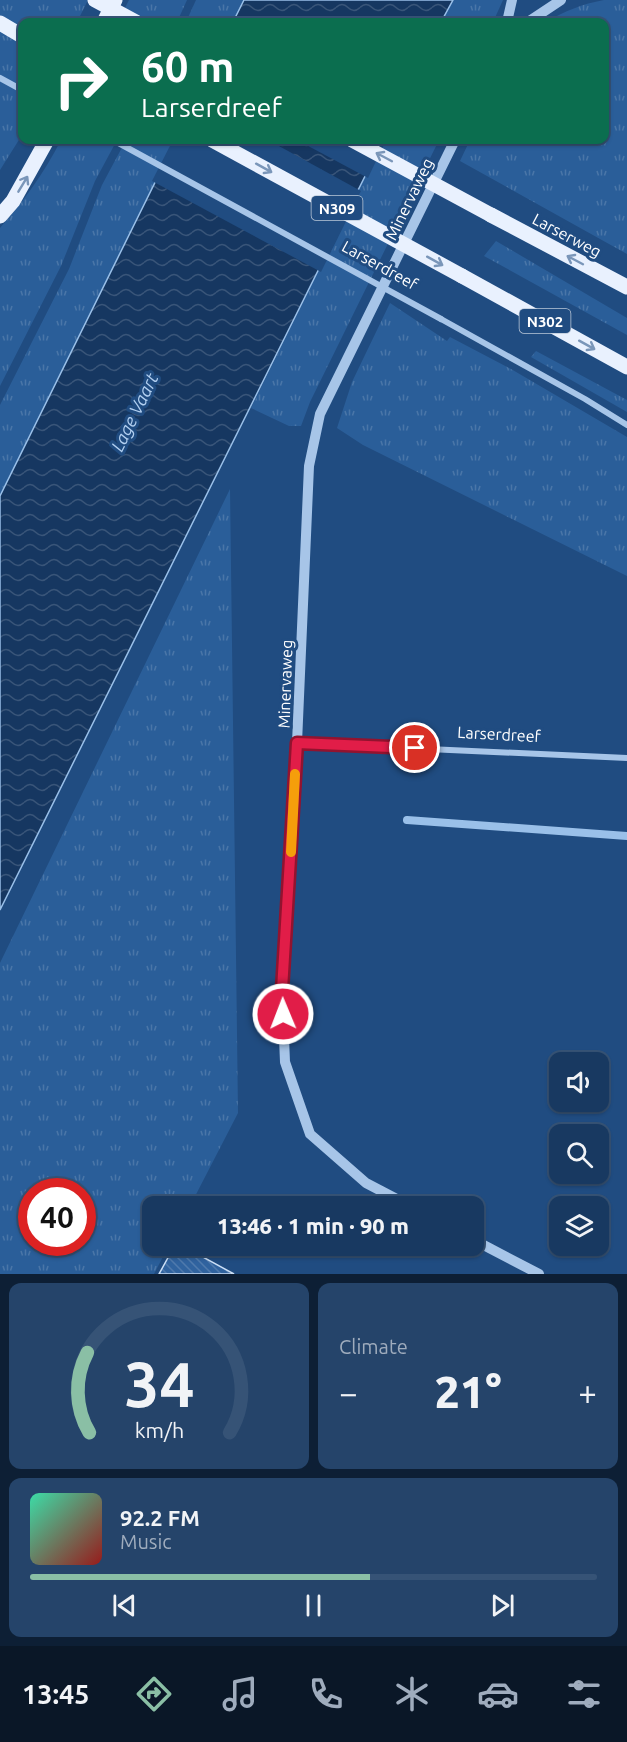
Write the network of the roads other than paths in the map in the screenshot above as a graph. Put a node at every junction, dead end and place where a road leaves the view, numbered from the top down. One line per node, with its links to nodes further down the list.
1 (95, 0): 6 (main road, bridge)
2 (115, 0): 5 (main road)
3 (512, 0): 7 (street)
4 (561, 0): 8 (street)
5 (106, 18)
6 (129, 18)
7 (508, 18)
8 (534, 18)
9 (0, 24): 10 (main road)
10 (18, 34)
11 (0, 78): 12 (street)
12 (18, 88)
13 (45, 144): 18 (main road, one-way to 13)
14 (120, 144): 22 (street, Larserdreef, bridge)
15 (219, 144): 19 (main road, Larserdreef / N309, one-way to 19, bridge)
16 (359, 144): 20 (main road, Larserweg, one-way to 16, bridge)
17 (453, 144): 23 (street, Minervaweg)
18 (0, 216)
19 (462, 276): 21 (main road, N302, one-way to 21)
20 (627, 287)
21 (627, 368)
22 (627, 425)
23 (297, 743): 24 (street, Larserdreef); 25 (street, Minervaweg)
24 (627, 758)
25 (391, 1196)
26 (484, 1245): 27 (street)
27 (539, 1274)

